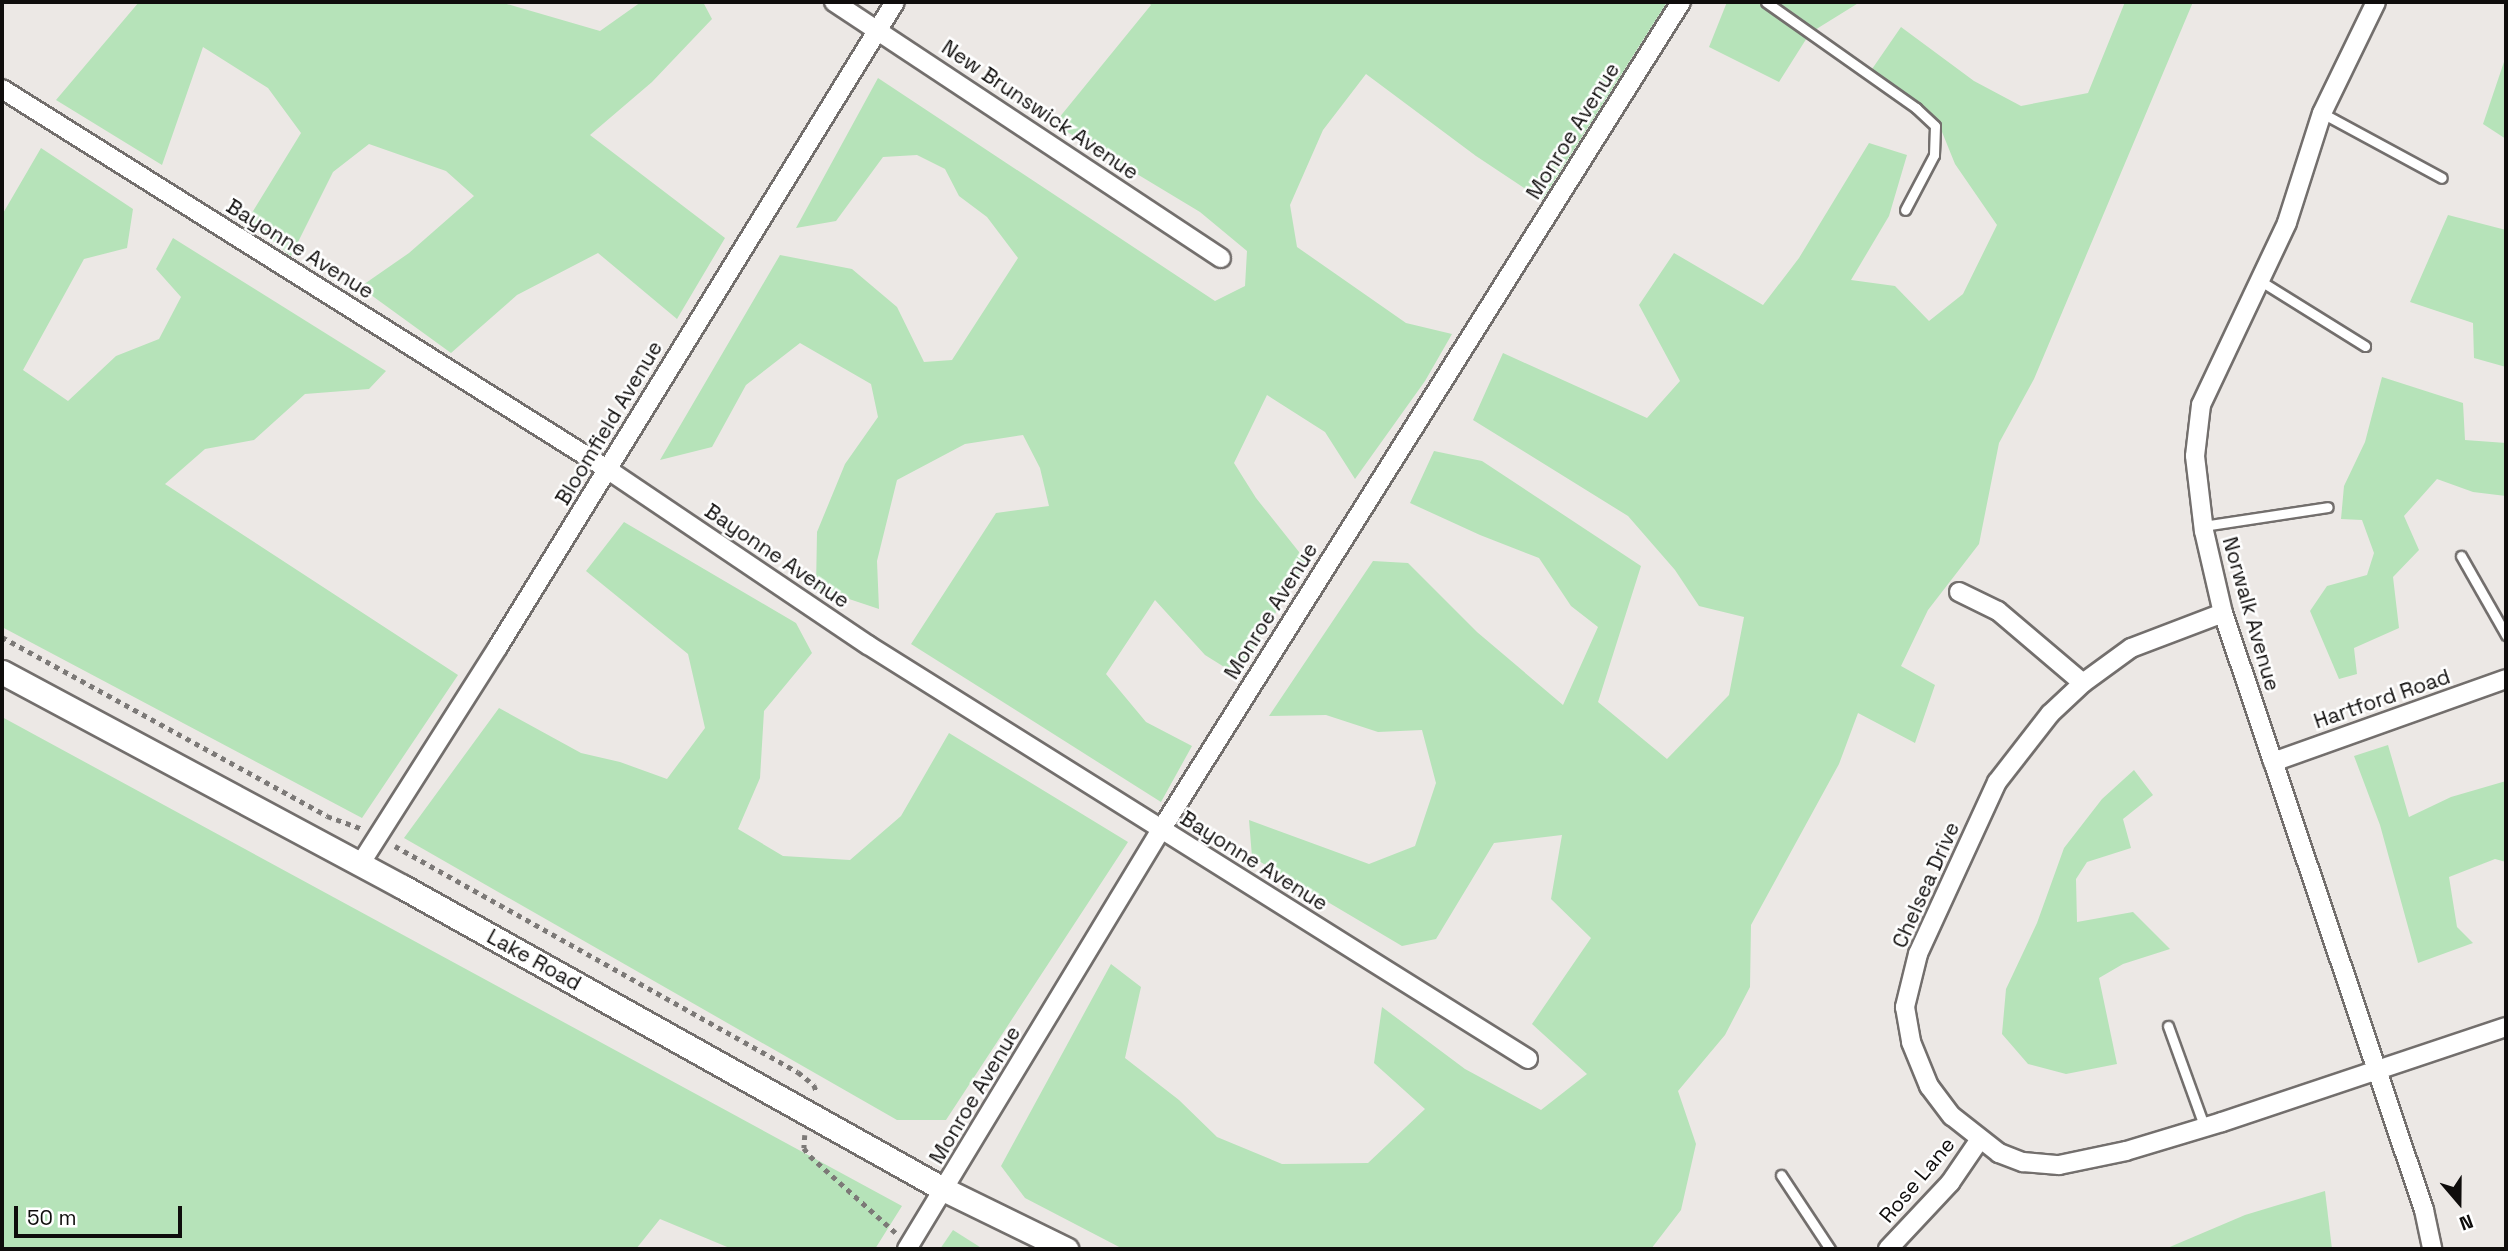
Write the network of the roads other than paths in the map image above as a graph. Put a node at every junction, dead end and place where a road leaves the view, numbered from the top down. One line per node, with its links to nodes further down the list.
1 (834, 2): 6 (street, New Brunswick Avenue)
2 (895, 2): 6 (street, Bloomfield Avenue)
3 (1681, 2): 25 (street, Monroe Avenue)
4 (1766, 2): 10 (lane)
5 (2376, 2): 8 (street, Norwalk Avenue)
6 (878, 29): 11 (street, New Brunswick Avenue); 14 (street, Bloomfield Avenue)
7 (2, 89): 14 (street, Bayonne Avenue)
8 (2322, 113): 9 (lane); 12 (street, Norwalk Avenue)
9 (2442, 178)
10 (1905, 210)
11 (1221, 258)
12 (2259, 280): 13 (lane); 16 (street, Norwalk Avenue)
13 (2365, 346)
14 (607, 469): 25 (street, Bayonne Avenue); 26 (street, Bloomfield Avenue)
15 (2328, 508): 16 (lane)
16 (2203, 526): 19 (street, Norwalk Avenue)
17 (2461, 556): 20 (lane)
18 (1959, 592): 23 (street)
19 (2223, 613): 23 (street, Chelsea Drive); 24 (street, Norwalk Avenue)
20 (2506, 635)
21 (2, 672): 26 (street, Lake Road)
22 (2506, 679): 24 (street, Hartford Road)
23 (2082, 683): 32 (street, Chelsea Drive)
24 (2273, 762): 30 (street, Norwalk Avenue)
25 (1161, 830): 29 (street, Bayonne Avenue); 34 (street, Monroe Avenue)
26 (359, 866): 34 (street, Lake Road)
27 (2168, 1026): 31 (lane)
28 (2506, 1027): 30 (street, Chelsea Drive)
29 (1528, 1059)
30 (2378, 1070): 31 (street, Chelsea Drive); 39 (street, Norwalk Avenue)
31 (2205, 1128): 32 (street, Chelsea Drive)
32 (1980, 1139): 38 (street, Rose Lane)
33 (1781, 1175): 37 (lane)
34 (945, 1190): 35 (street, Monroe Avenue); 36 (street, Lake Road)
35 (907, 1249)
36 (1066, 1249)
37 (1830, 1249)
38 (1888, 1249)
39 (2432, 1249)

